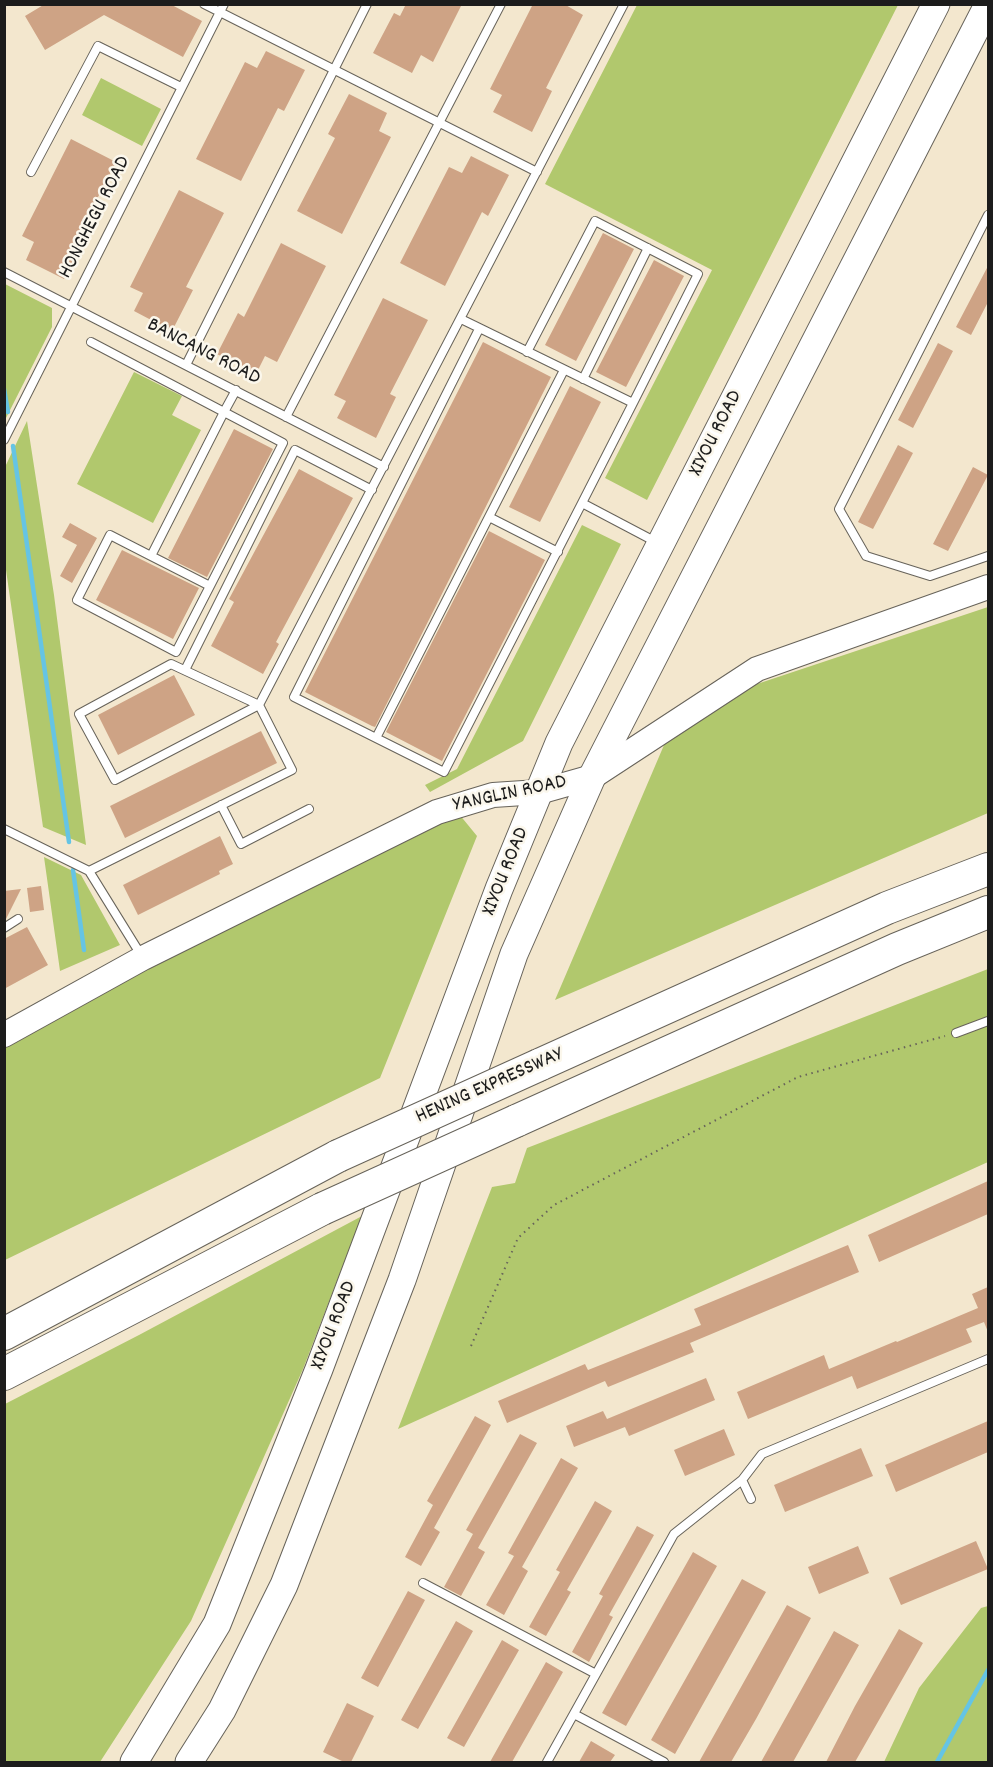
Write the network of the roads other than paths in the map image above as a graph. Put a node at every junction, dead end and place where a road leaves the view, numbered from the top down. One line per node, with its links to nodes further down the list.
1 (204, 4): 6 (lane)
2 (368, 4): 8 (lane)
3 (501, 4): 10 (lane)
4 (624, 4): 12 (lane)
5 (936, 4): 33 (main road, XIYOU ROAD)
6 (221, 8): 8 (lane); 9 (lane, HONGHEGU ROAD)
7 (985, 20): 42 (main road, XIYOU ROAD)
8 (333, 70): 10 (lane); 21 (lane)
9 (181, 87): 11 (lane); 16 (lane, HONGHEGU ROAD)
10 (439, 123): 12 (lane); 27 (lane)
11 (31, 171)
12 (537, 172): 17 (lane)
13 (988, 215): 36 (lane)
14 (648, 248): 20 (lane); 23 (lane); 25 (lane)
15 (4, 272): 16 (lane, BANCANG ROAD)
16 (72, 306): 21 (lane, BANCANG ROAD); 28 (lane, HONGHEGU ROAD)
17 (460, 319): 18 (lane); 29 (lane)
18 (479, 328): 20 (lane); 41 (lane)
19 (90, 342): 26 (lane)
20 (527, 352): 22 (lane)
21 (186, 365): 24 (lane, BANCANG ROAD)
22 (564, 370): 23 (lane); 32 (lane)
23 (583, 379): 25 (lane)
24 (236, 390): 26 (lane); 27 (lane, BANCANG ROAD)
25 (633, 403): 31 (lane)
26 (224, 412): 35 (lane); 37 (lane)
27 (286, 417): 29 (lane, BANCANG ROAD)
28 (4, 440)
29 (384, 467): 30 (lane)
30 (372, 489): 39 (lane); 40 (lane)
31 (582, 503): 33 (lane); 34 (lane)
32 (489, 517): 34 (lane); 41 (lane)
33 (661, 544): 43 (main road, XIYOU ROAD)
34 (558, 552): 41 (lane)
35 (150, 556): 37 (lane); 37 (lane)
36 (988, 556)
37 (210, 586)
38 (988, 587): 42 (street, YANGLIN ROAD)
39 (185, 670): 40 (lane); 40 (lane)
40 (260, 705): 44 (lane)
41 (375, 738)
42 (592, 777): 43 (street, YANGLIN ROAD); 65 (main road, XIYOU ROAD)
43 (539, 792): 52 (street, YANGLIN ROAD); 64 (main road, XIYOU ROAD)
44 (221, 806): 45 (lane); 48 (lane)
45 (309, 809)
46 (4, 829): 48 (lane)
47 (988, 869): 56 (highway, HENING EXPRESSWAY, bridge)
48 (89, 872): 52 (lane)
49 (988, 912): 58 (highway, HENING EXPRESSWAY, bridge)
50 (18, 920): 51 (lane)
51 (4, 928)
52 (143, 958): 55 (street, YANGLIN ROAD)
53 (988, 1021): 54 (lane)
54 (956, 1033)
55 (4, 1035)
56 (4, 1334)
57 (988, 1359): 59 (lane)
58 (4, 1374)
59 (742, 1480): 60 (lane); 62 (lane)
60 (751, 1499)
61 (423, 1583): 62 (lane)
62 (596, 1674): 63 (lane)
63 (574, 1714): 66 (lane); 67 (lane)
64 (134, 1762)
65 (189, 1762)
66 (547, 1762)
67 (664, 1762)

